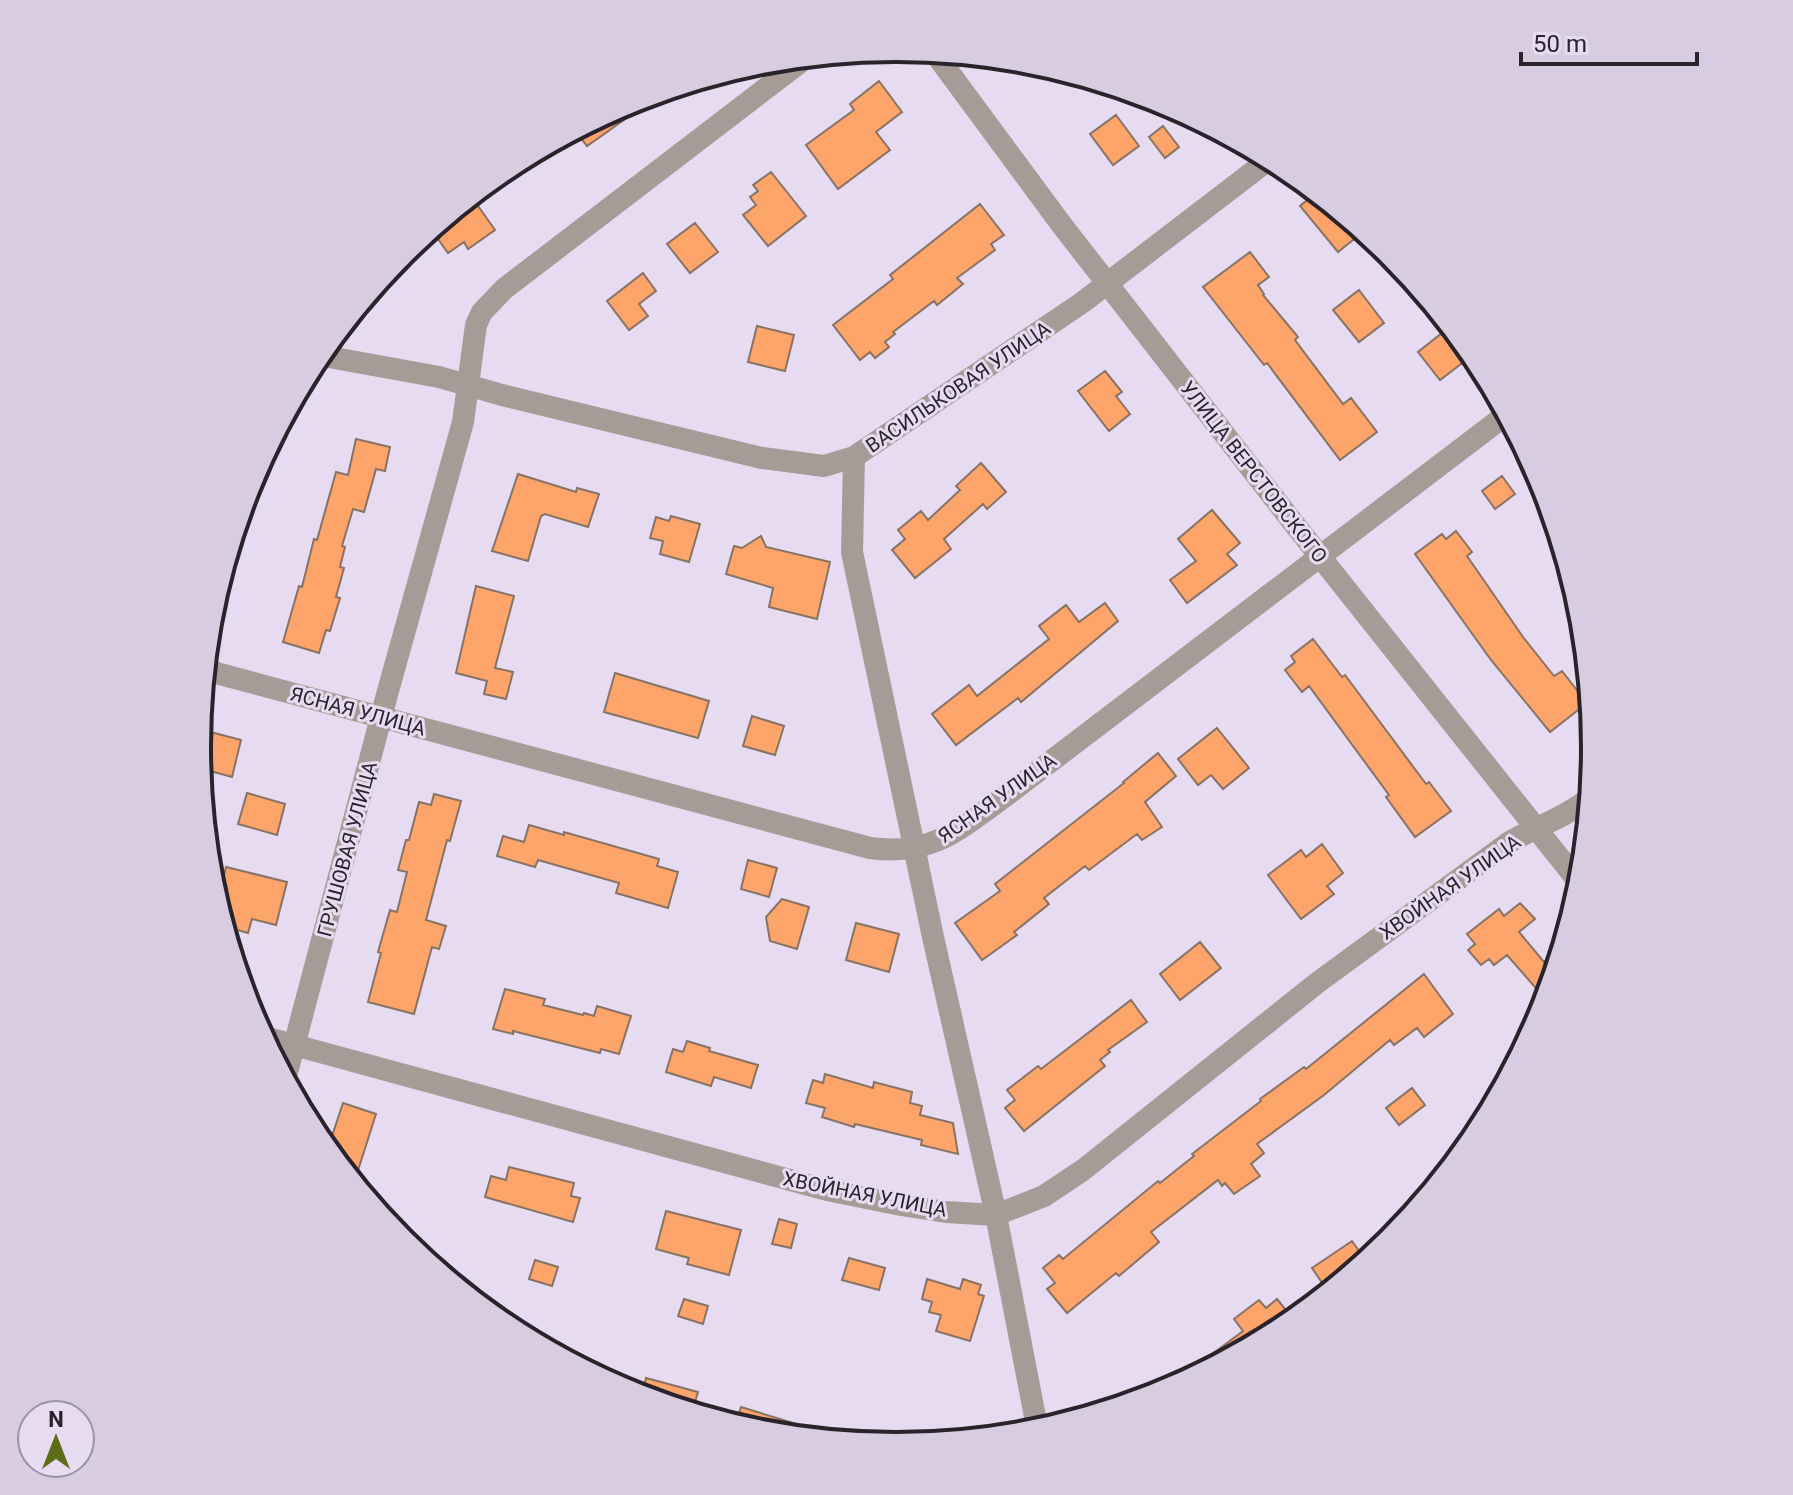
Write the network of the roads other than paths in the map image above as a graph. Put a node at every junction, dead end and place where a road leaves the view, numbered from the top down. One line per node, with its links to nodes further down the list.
1 (942, 63): 4 (street, УЛИЦА ВЕРСТОВСКОГО)
2 (789, 71): 6 (street, ГРУШОВАЯ УЛИЦА)
3 (1259, 167): 4 (street, ВАСИЛЬКОВАЯ УЛИЦА)
4 (1108, 283): 8 (street, ВАСИЛЬКОВАЯ УЛИЦА); 9 (street, УЛИЦА ВЕРСТОВСКОГО)
5 (333, 358): 6 (street, ВАСИЛЬКОВАЯ УЛИЦА)
6 (468, 385): 8 (street, ВАСИЛЬКОВАЯ УЛИЦА); 11 (street, ГРУШОВАЯ УЛИЦА)
7 (1498, 421): 9 (street, ЯСНАЯ УЛИЦА)
8 (854, 457): 14 (street)
9 (1321, 557): 13 (street, УЛИЦА ВЕРСТОВСКОГО); 14 (street, ЯСНАЯ УЛИЦА)
10 (215, 673): 11 (street, ЯСНАЯ УЛИЦА)
11 (381, 717): 14 (street, ЯСНАЯ УЛИЦА); 17 (street, ГРУШОВАЯ УЛИЦА)
12 (1579, 806): 13 (street, ХВОЙНАЯ УЛИЦА)
13 (1535, 827): 15 (street, УЛИЦА ВЕРСТОВСКОГО); 19 (street, ХВОЙНАЯ УЛИЦА)
14 (914, 848): 19 (street)
15 (1571, 872)
16 (277, 1040): 17 (street, ХВОЙНАЯ УЛИЦА)
17 (295, 1045): 18 (street, ГРУШОВАЯ УЛИЦА); 19 (street, ХВОЙНАЯ УЛИЦА)
18 (289, 1065)
19 (996, 1215): 20 (street)
20 (1035, 1419)

